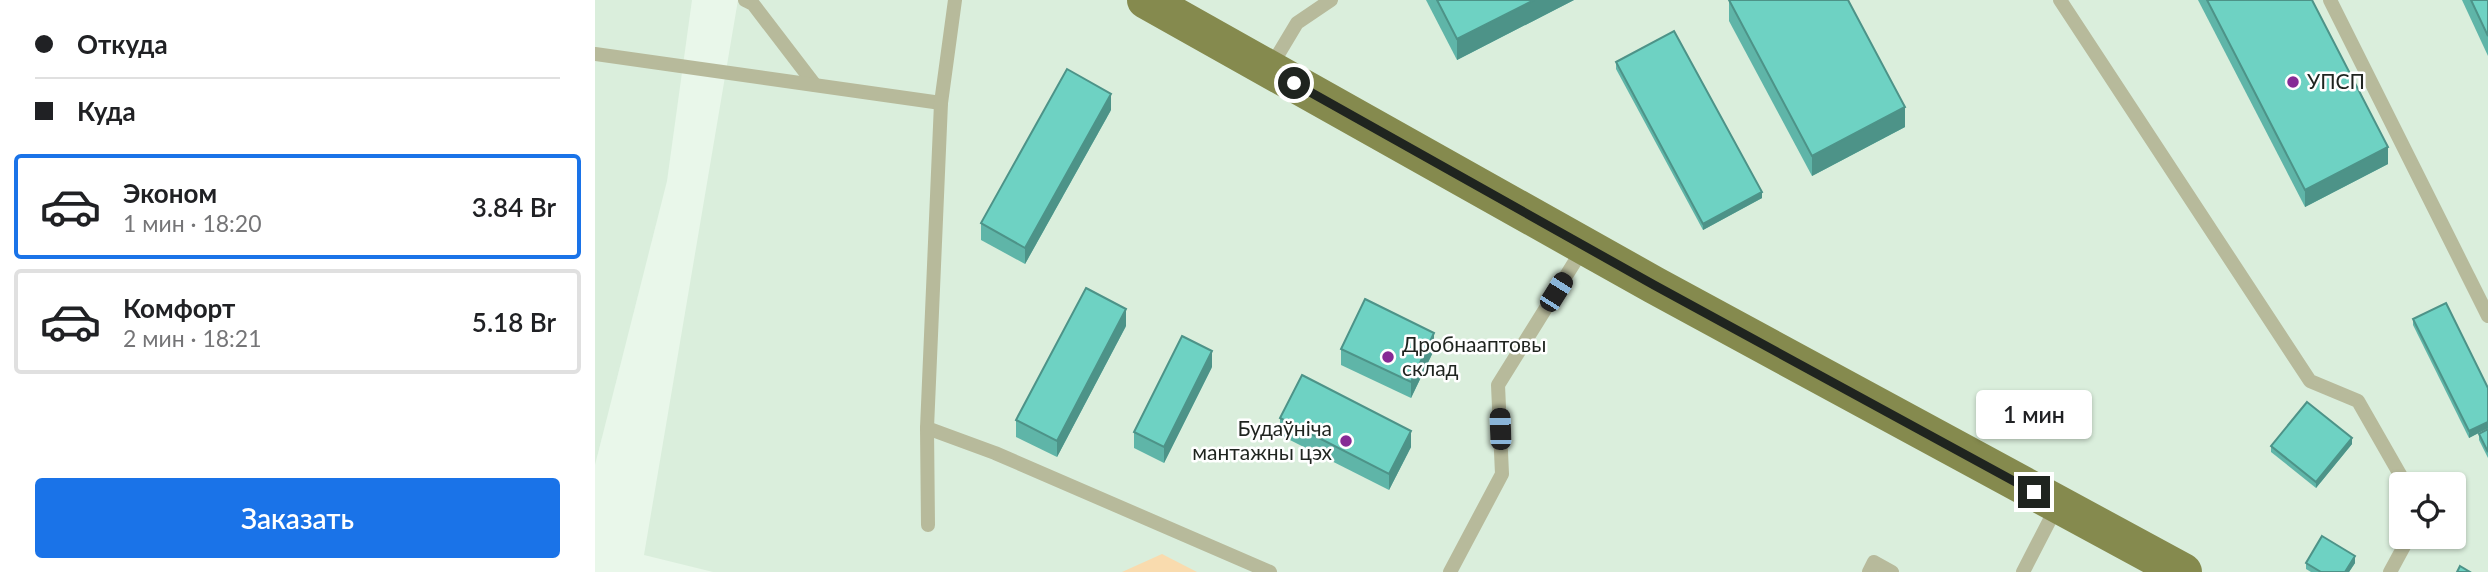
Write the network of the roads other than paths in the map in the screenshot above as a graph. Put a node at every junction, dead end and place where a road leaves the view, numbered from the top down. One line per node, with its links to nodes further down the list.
1 (745, 0): 9 (lane)
2 (955, 0): 10 (lane)
3 (1146, 0): 8 (main road)
4 (1331, 0): 8 (lane)
5 (2060, 0): 14 (lane)
6 (2330, 0): 12 (lane)
7 (595, 54): 9 (lane)
8 (1269, 69): 11 (main road)
9 (814, 85): 10 (lane)
10 (941, 103): 13 (lane)
11 (1584, 246): 15 (main road); 19 (lane)
12 (2488, 316)
13 (927, 428): 16 (lane); 18 (lane)
14 (2399, 472)
15 (2058, 505): 22 (lane); 23 (main road)
16 (928, 525)
17 (2402, 549): 24 (lane)
18 (1270, 572)
19 (1450, 572)
20 (1869, 572): 21 (lane)
21 (1892, 572)
22 (2023, 572)
23 (2183, 572)
24 (2390, 572)

